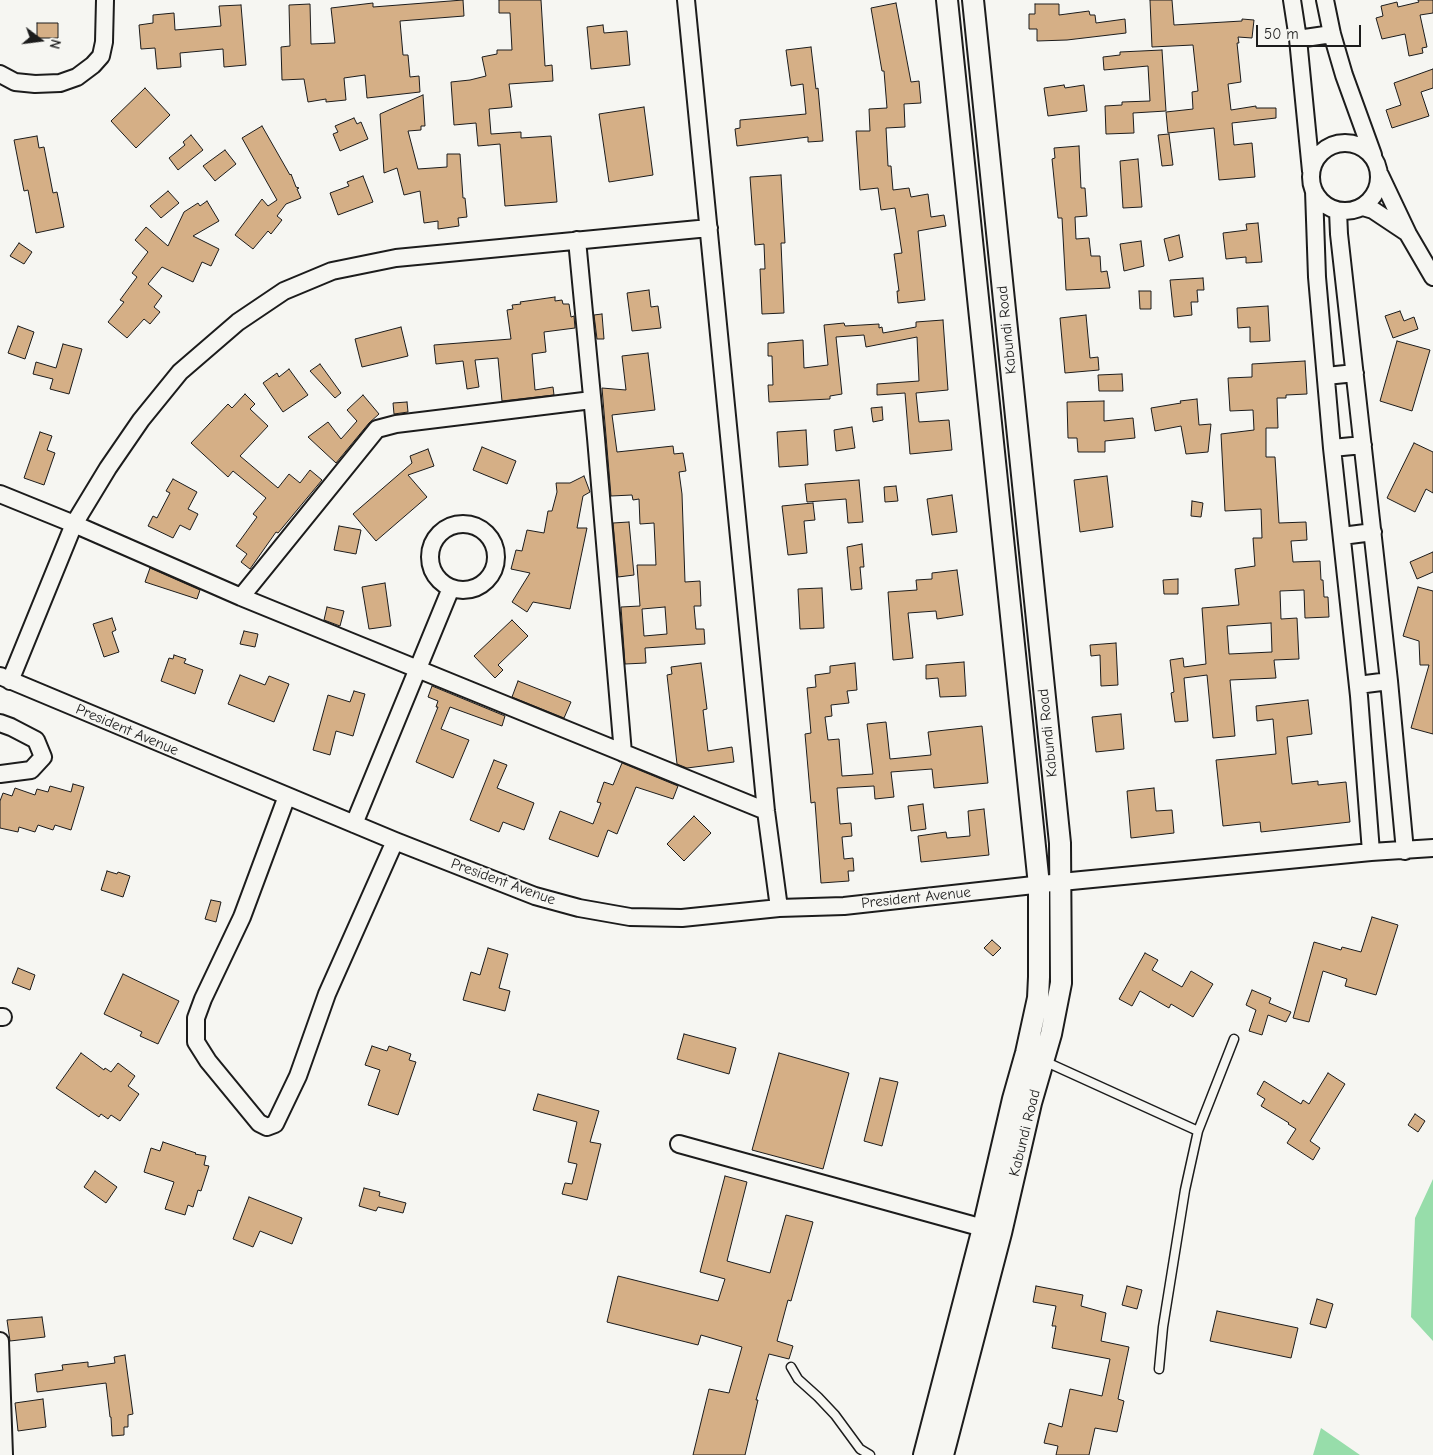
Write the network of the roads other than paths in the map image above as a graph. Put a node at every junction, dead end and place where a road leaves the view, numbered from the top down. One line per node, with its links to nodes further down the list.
1 (105, 0): 9 (street)
2 (686, 0): 21 (street)
3 (947, 0): 11 (street, Kabundi Road)
4 (973, 0): 10 (street, Kabundi Road)
5 (1292, 0): 8 (street)
6 (1325, 0): 7 (street)
7 (1332, 34): 8 (street); 14 (street)
8 (1298, 39): 15 (street)
9 (0, 74)
10 (981, 77): 11 (street); 12 (street, Kabundi Road)
11 (956, 80): 13 (street, Kabundi Road)
12 (989, 152): 13 (street); 20 (street, Kabundi Road)
13 (963, 155): 22 (street, Kabundi Road)
14 (1373, 156): 15 (street); 16 (street)
15 (1311, 174): 17 (street)
16 (1380, 175): 18 (street); 23 (street)
17 (1314, 192): 19 (street); 30 (street)
18 (1362, 207): 19 (street); 23 (street)
19 (1338, 211): 28 (street)
20 (996, 225): 22 (street); 26 (street, Kabundi Road)
21 (709, 228): 24 (street); 59 (street)
22 (971, 229): 27 (street, Kabundi Road)
23 (1408, 234): 25 (street)
24 (577, 240): 32 (street); 39 (street)
25 (1433, 277)
26 (1004, 298): 27 (street); 29 (street, Kabundi Road)
27 (978, 301): 31 (street, Kabundi Road)
28 (1355, 373): 30 (street); 34 (street)
29 (1012, 376): 31 (street); 33 (street, Kabundi Road)
30 (1326, 376): 36 (street)
31 (986, 379): 35 (street, Kabundi Road)
32 (592, 400): 46 (street); 54 (street)
33 (1019, 444): 35 (street); 38 (street, Kabundi Road)
34 (1363, 445): 36 (street); 41 (street)
35 (993, 447): 40 (street, Kabundi Road)
36 (1332, 448): 42 (street)
37 (0, 494): 39 (street)
38 (1027, 521): 40 (street); 44 (street, Kabundi Road)
39 (74, 524): 46 (street); 50 (street)
40 (1001, 524): 45 (street, Kabundi Road)
41 (1373, 532): 42 (street); 51 (street)
42 (1342, 536): 52 (street)
43 (451, 588): 43 (street); 48 (street)
44 (1034, 592): 45 (street); 47 (street, Kabundi Road)
45 (1008, 596): 49 (street, Kabundi Road)
46 (241, 597): 48 (street)
47 (1042, 667): 49 (street); 55 (street, Kabundi Road)
48 (418, 669): 54 (street); 60 (street)
49 (1016, 670): 56 (street, Kabundi Road)
50 (5, 679): 58 (street, President Avenue)
51 (1389, 681): 52 (street); 63 (street)
52 (1358, 685): 64 (street)
53 (0, 723): 57 (street)
54 (623, 753): 59 (street)
55 (1051, 760): 56 (street); 65 (street, Kabundi Road)
56 (1026, 763): 66 (street, Kabundi Road)
57 (0, 774)
58 (287, 796): 60 (street, President Avenue); 61 (street)
59 (766, 811): 67 (street)
60 (354, 824): 61 (street, President Avenue)
61 (395, 841): 67 (street, President Avenue)
62 (1433, 848): 63 (street, President Avenue)
63 (1405, 851): 64 (street, President Avenue)
64 (1371, 852): 65 (street, President Avenue)
65 (1061, 882): 66 (street, President Avenue); 69 (street, Kabundi Road)
66 (1039, 885): 67 (street, President Avenue); 69 (street, Kabundi Road)
67 (779, 908)
68 (1234, 1039): 70 (lane)
69 (1035, 1057): 70 (lane); 72 (street, Kabundi Road)
70 (1198, 1131): 75 (lane)
71 (678, 1144): 72 (street)
72 (992, 1230): 78 (street, Kabundi Road); 79 (street, Kabundi Road)
73 (0, 1341): 76 (street)
74 (792, 1367): 77 (lane)
75 (1159, 1369)
76 (4, 1455)
77 (870, 1455)
78 (924, 1455)
79 (943, 1455)

